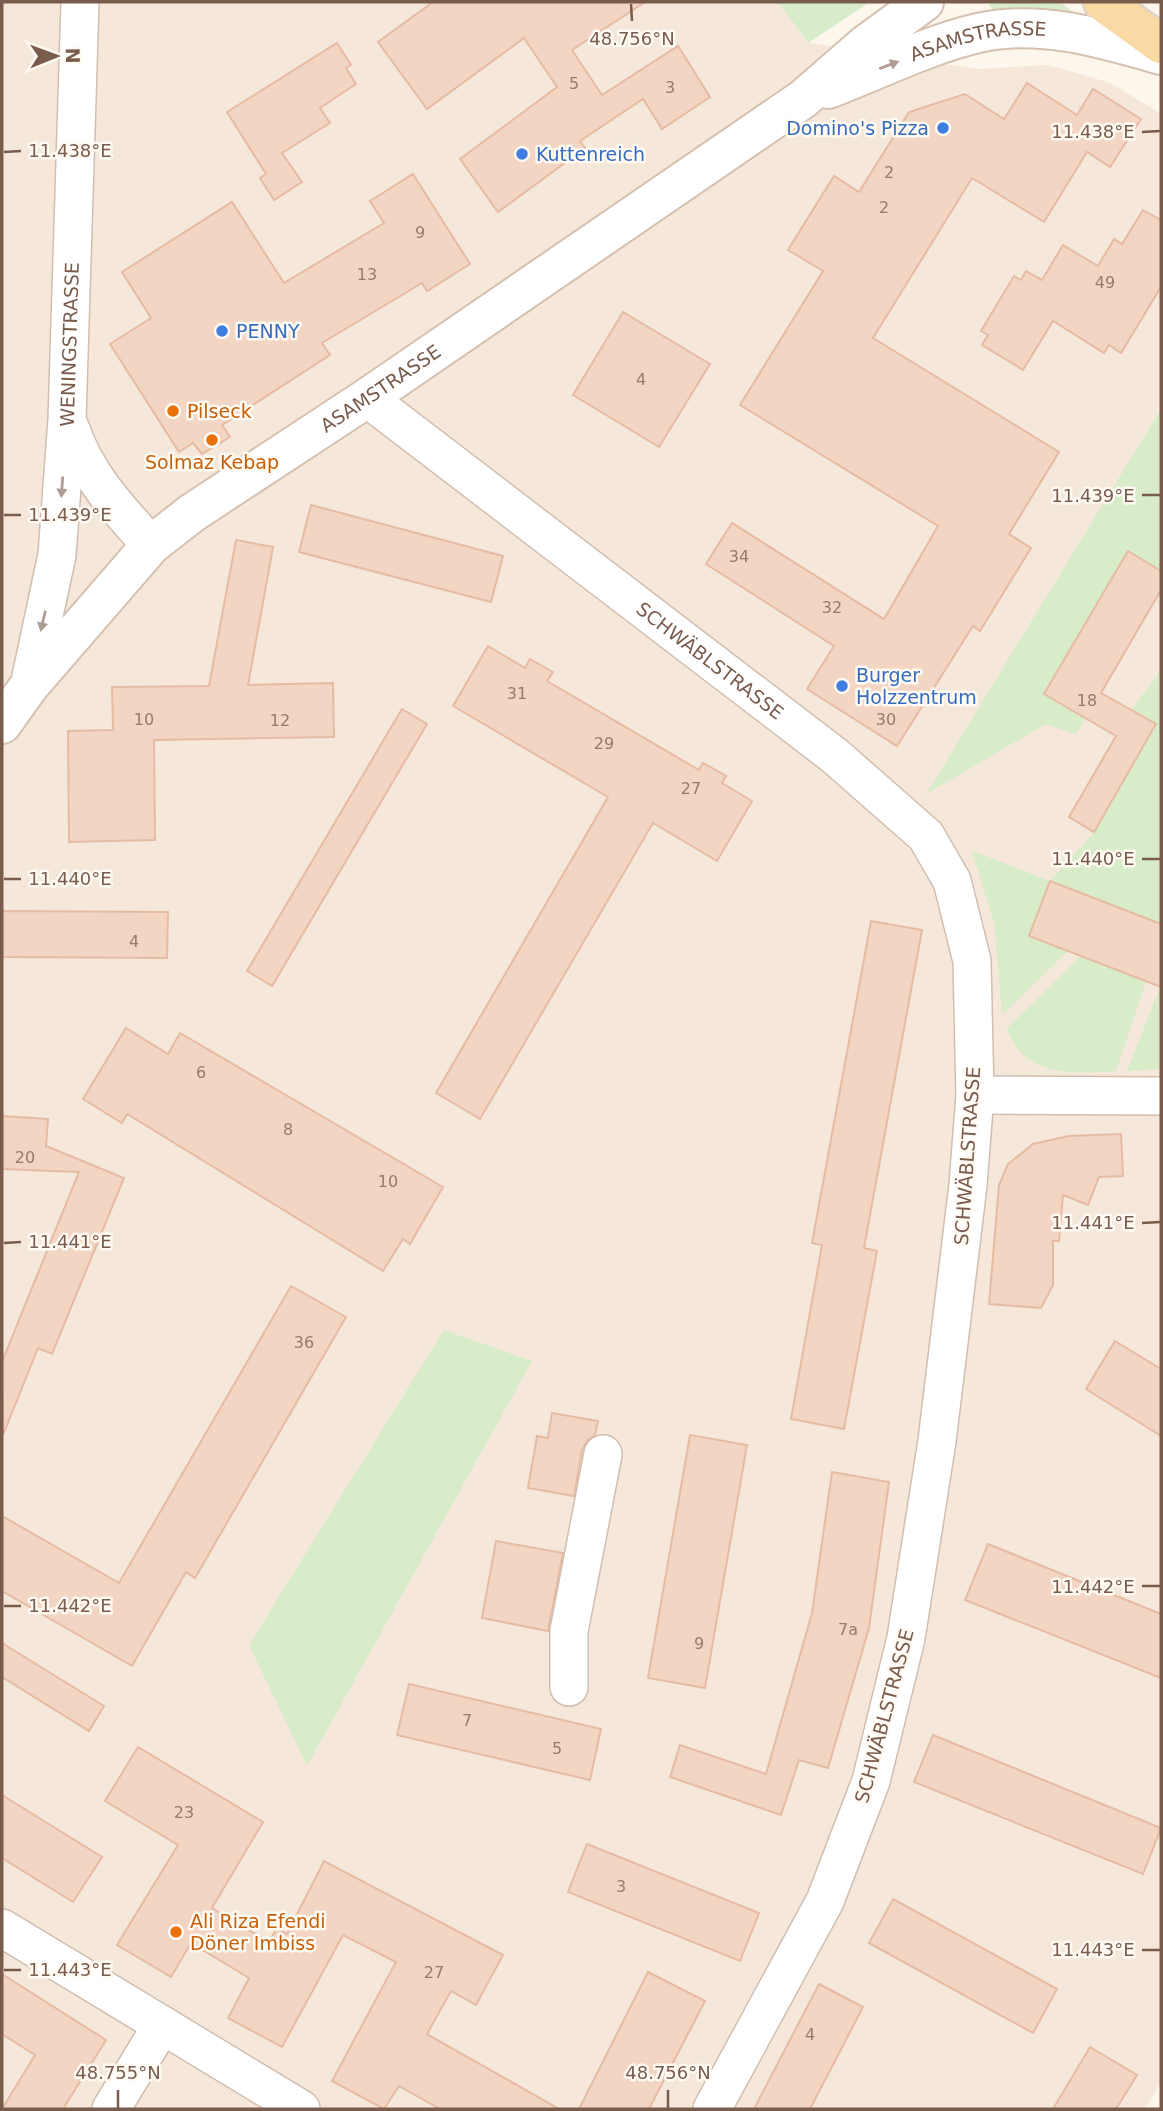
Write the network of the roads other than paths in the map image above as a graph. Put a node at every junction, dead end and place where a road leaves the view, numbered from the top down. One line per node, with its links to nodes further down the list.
1 (80, 2): 8 (street, WENINGSTRASSE)
2 (924, 2): 6 (street, ASAMSTRASSE)
3 (1103, 2): 4 (main road)
4 (1161, 44)
5 (1161, 55): 6 (street, ASAMSTRASSE, one-way to 5)
6 (803, 99): 7 (street, ASAMSTRASSE)
7 (367, 398): 9 (street, ASAMSTRASSE); 12 (street, SCHWÄBLSTRASSE)
8 (67, 419): 9 (street); 10 (street, WENINGSTRASSE, one-way to 10)
9 (151, 545): 10 (street, ASAMSTRASSE)
10 (29, 686): 11 (street, ASAMSTRASSE)
11 (2, 724)
12 (975, 1096): 13 (street); 20 (street, SCHWÄBLSTRASSE)
13 (1161, 1096)
14 (603, 1454): 15 (street)
15 (569, 1687)
16 (2, 1928): 17 (street)
17 (162, 2025): 18 (street); 19 (street)
18 (111, 2109)
19 (301, 2109)
20 (712, 2109)

